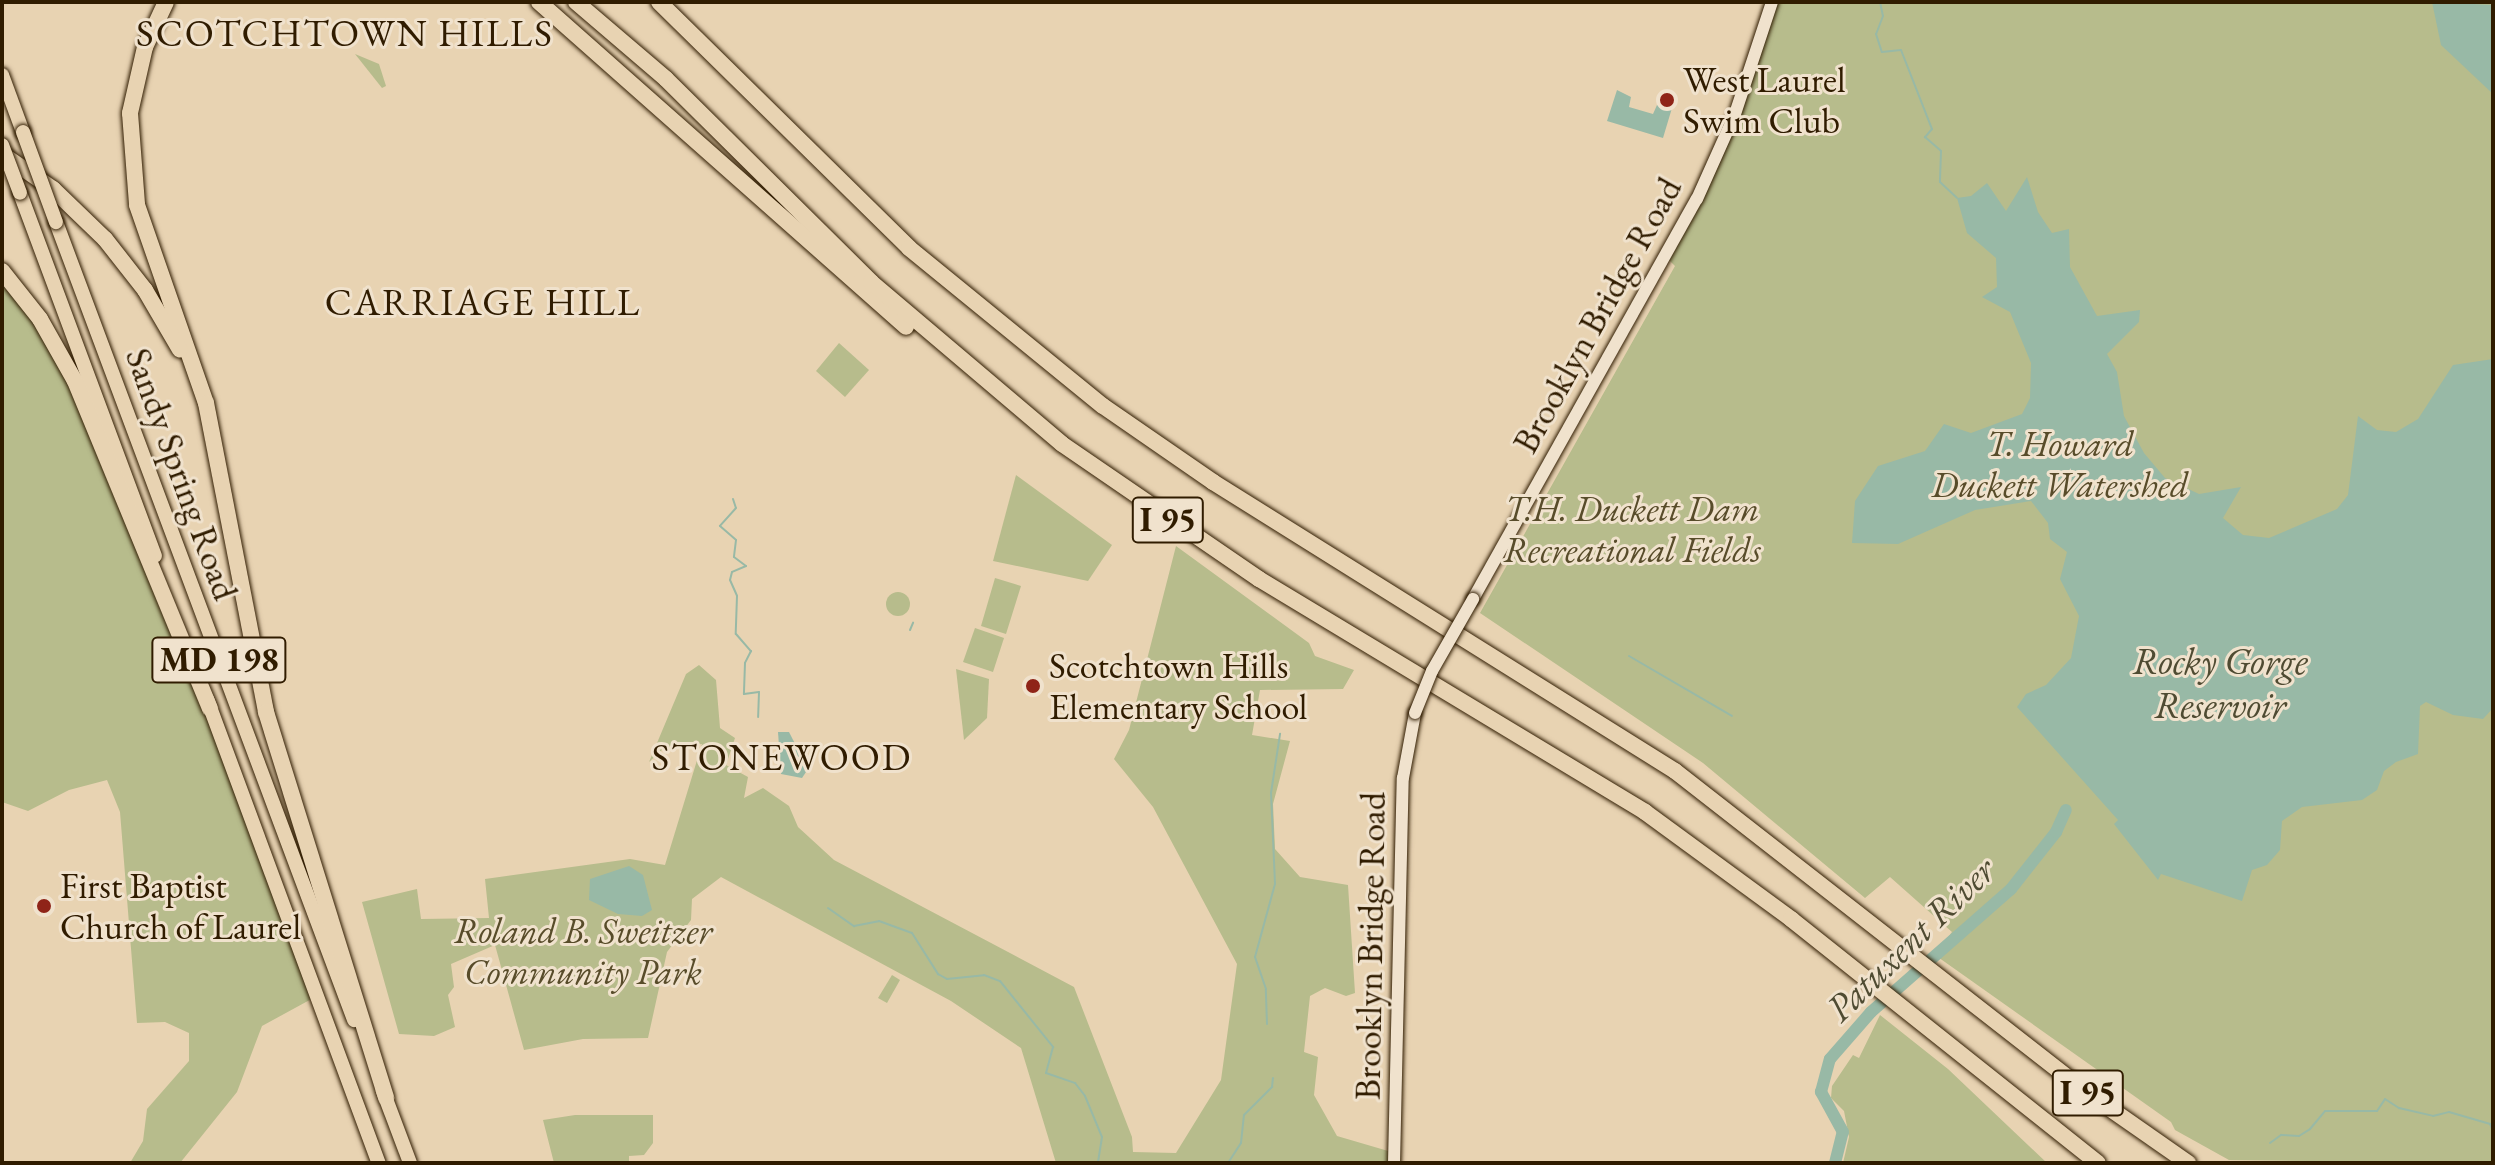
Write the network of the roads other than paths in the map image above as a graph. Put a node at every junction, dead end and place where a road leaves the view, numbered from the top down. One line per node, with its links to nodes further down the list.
1 (166, 2): 12 (highway)
2 (529, 2): 8 (highway)
3 (539, 2): 8 (highway)
4 (576, 2): 11 (highway, I 95)
5 (656, 2): 19 (highway, I 95)
6 (1772, 2): 17 (street, Brooklyn Bridge Road, bridge)
7 (2, 75): 14 (main road, Sandy Spring Road / MD 198, bridge)
8 (649, 96): 11 (highway)
9 (3, 152): 12 (highway); 13 (main road, Sandy Spring Road / MD 198, bridge)
10 (2, 271): 13 (highway)
11 (1010, 403): 18 (highway, I 95)
12 (218, 461): 14 (highway)
13 (210, 708): 15 (main road, Sandy Spring Road / MD 198)
14 (386, 1098): 16 (main road, Sandy Spring Road / MD 198)
15 (379, 1163)
16 (410, 1163)
17 (1394, 1163)
18 (2098, 1163)
19 (2188, 1163)

